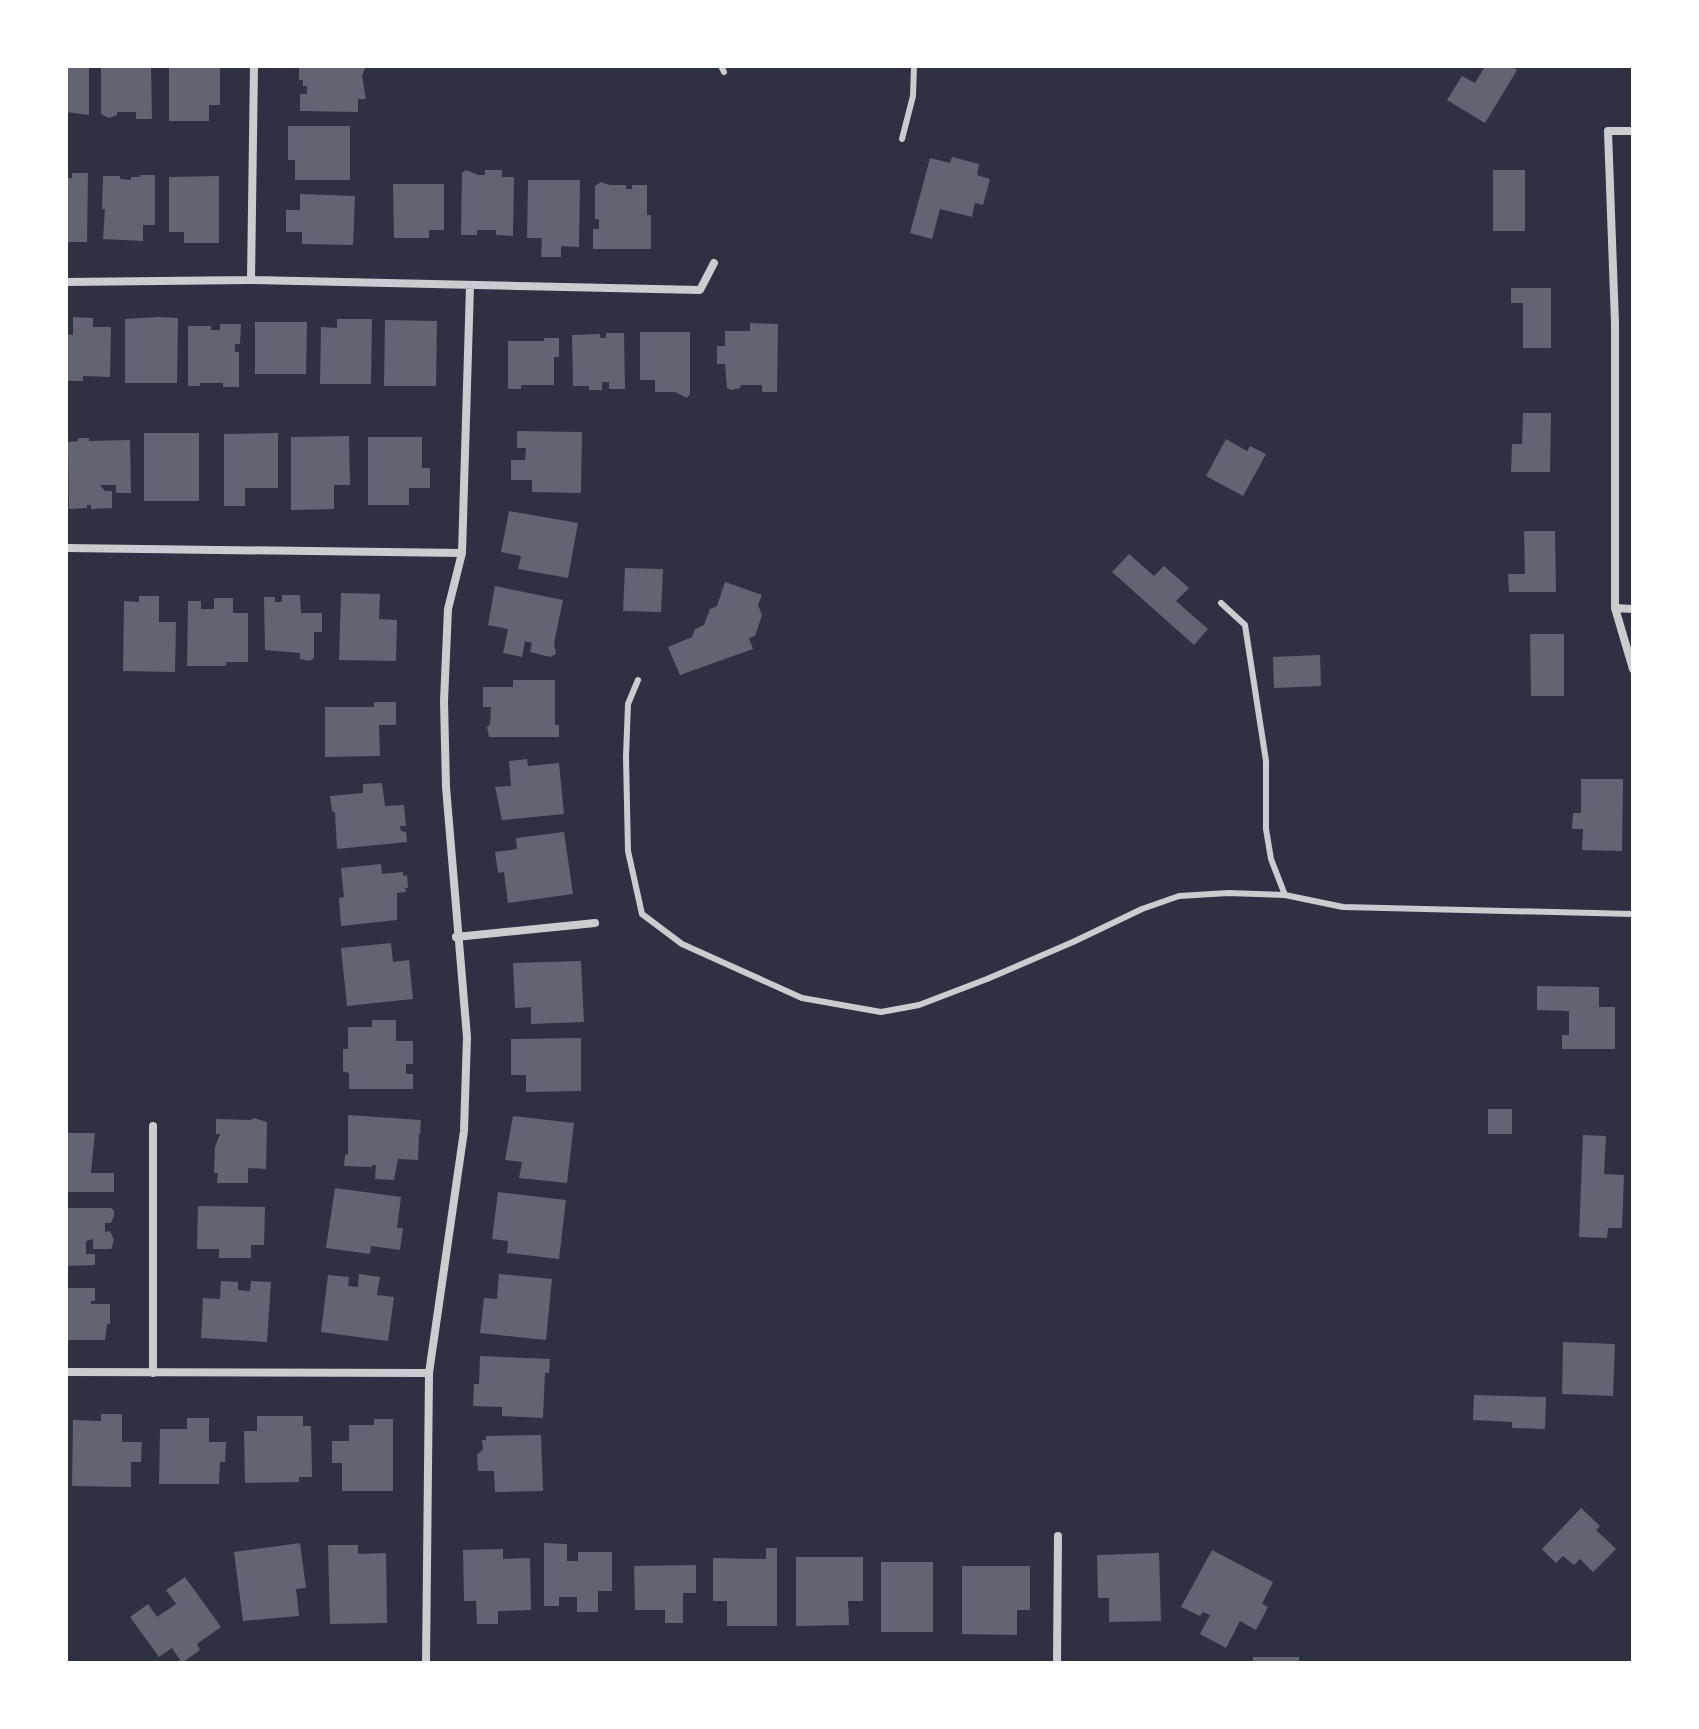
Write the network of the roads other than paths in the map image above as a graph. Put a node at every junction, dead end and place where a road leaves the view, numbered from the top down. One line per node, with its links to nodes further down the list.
1 (254, 66): 6 (street)
2 (914, 66): 4 (lane)
3 (1633, 131): 12 (street)
4 (902, 139)
5 (714, 263): 8 (street)
6 (251, 280): 7 (street); 8 (street)
7 (66, 282)
8 (470, 286): 10 (street)
9 (66, 548): 10 (street)
10 (462, 553): 19 (street)
11 (1221, 603): 16 (lane)
12 (1615, 608): 13 (street); 14 (street)
13 (1633, 609)
14 (1633, 669)
15 (638, 680): 16 (lane)
16 (1285, 895): 17 (lane)
17 (1633, 914)
18 (595, 923): 19 (street)
19 (456, 937): 23 (street)
20 (153, 1126): 22 (street)
21 (66, 1372): 22 (street)
22 (153, 1373): 23 (street)
23 (429, 1373): 25 (street)
24 (1058, 1536): 26 (street)
25 (426, 1663)
26 (1057, 1663)

